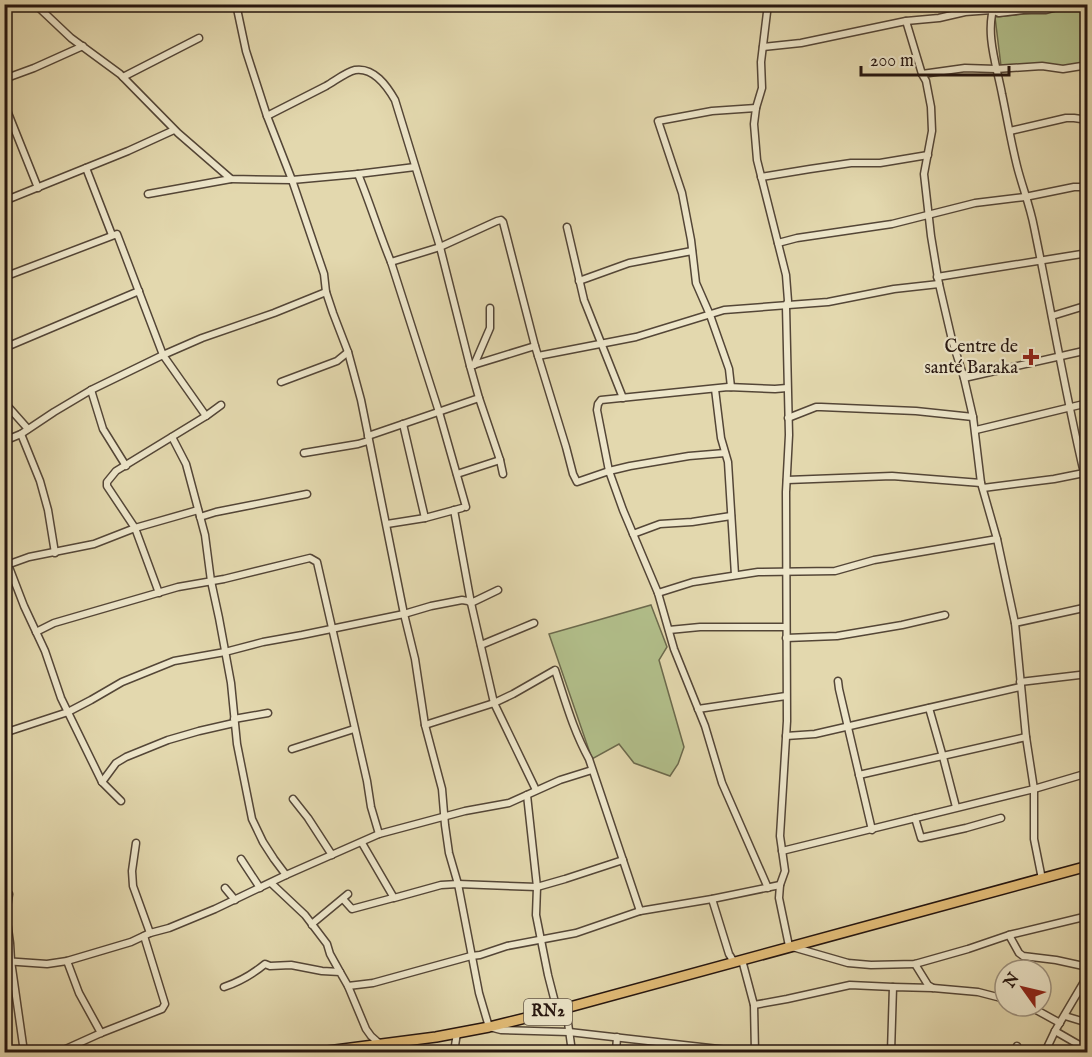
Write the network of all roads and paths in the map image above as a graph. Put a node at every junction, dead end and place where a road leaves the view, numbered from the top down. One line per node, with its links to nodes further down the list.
1 (35, 4): 8 (street)
2 (236, 4): 17 (street)
3 (768, 4): 9 (street)
4 (1069, 4): 5 (street)
5 (994, 7): 6 (street); 11 (street)
6 (906, 21): 9 (street); 12 (street)
7 (199, 39): 13 (street)
8 (82, 46): 13 (street); 14 (street)
9 (763, 47): 16 (street)
10 (1088, 65): 11 (street)
11 (996, 69): 12 (street); 20 (street)
12 (922, 74): 21 (street)
13 (123, 77): 19 (street)
14 (4, 79)
15 (4, 102): 29 (street)
16 (756, 108): 25 (street); 38 (street)
17 (267, 116): 22 (street); 27 (street)
18 (1088, 120): 20 (street)
19 (174, 130): 23 (street); 26 (street)
20 (1010, 131): 31 (street)
21 (928, 155): 25 (street); 33 (street)
22 (415, 167): 24 (street); 37 (street)
23 (86, 168): 29 (street); 35 (street)
24 (358, 174): 27 (street); 41 (street)
25 (761, 177): 36 (street)
26 (231, 179): 27 (street); 30 (street)
27 (292, 180): 46 (street)
28 (1088, 187): 31 (street)
29 (38, 188): 32 (street)
30 (148, 194)
31 (1025, 197): 33 (street); 40 (street)
32 (4, 201)
33 (930, 215): 36 (street); 44 (street)
34 (567, 227): 43 (street)
35 (112, 235): 42 (street); 45 (street)
36 (778, 243): 48 (street)
37 (440, 247): 41 (street); 53 (street); 60 (street)
38 (692, 251): 43 (street); 50 (street)
39 (1088, 253): 40 (street)
40 (1041, 261): 44 (street); 51 (street)
41 (391, 262): 73 (street)
42 (4, 277)
43 (579, 280): 52 (street)
44 (938, 281): 48 (street); 61 (street)
45 (139, 291): 54 (street); 57 (street)
46 (326, 292): 56 (street); 57 (street)
47 (1088, 305): 51 (street)
48 (786, 306): 50 (street); 64 (street)
49 (490, 308): 60 (street)
50 (710, 315): 52 (street); 63 (street)
51 (1052, 316): 59 (street)
52 (602, 344): 58 (street); 68 (street)
53 (535, 346): 58 (street); 60 (street)
54 (4, 348)
55 (1088, 350): 59 (street)
56 (348, 352): 62 (street); 82 (street)
57 (164, 355): 66 (street); 74 (street)
58 (538, 356): 88 (street)
59 (1059, 357): 61 (street); 72 (street)
60 (472, 365): 67 (street)
61 (964, 378): 75 (street)
62 (281, 382)
63 (731, 387): 64 (street); 65 (street)
64 (787, 388): 76 (street)
65 (715, 389): 68 (street); 85 (street)
66 (91, 390): 78 (street); 87 (street)
67 (479, 398): 73 (street); 86 (street)
68 (623, 398): 88 (street)
69 (4, 402): 78 (street)
70 (1088, 403): 72 (street)
71 (221, 405): 74 (street)
72 (1068, 408): 79 (street); 89 (street)
73 (439, 412): 77 (street); 90 (street)
74 (206, 416): 81 (street)
75 (973, 417): 76 (street); 79 (street)
76 (788, 418): 92 (street)
77 (403, 424): 82 (street); 99 (street)
78 (28, 429): 80 (street)
79 (976, 430): 93 (street)
80 (21, 434): 83 (street); 104 (street)
81 (172, 437): 87 (street); 97 (street)
82 (368, 438): 84 (street); 100 (street)
83 (4, 441)
84 (304, 453)
85 (726, 453): 88 (street); 98 (street)
86 (500, 460): 90 (street); 91 (street)
87 (126, 466): 101 (street)
88 (609, 471): 102 (street)
89 (1086, 473): 93 (street); 94 (street)
90 (457, 474): 96 (street)
91 (503, 474)
92 (787, 480): 93 (street); 107 (street)
93 (982, 485): 103 (street)
94 (1088, 491)
95 (307, 494): 97 (street)
96 (454, 510): 99 (street); 113 (street)
97 (199, 513): 101 (street); 109 (street)
98 (731, 516): 102 (street); 108 (street)
99 (425, 518): 100 (street)
100 (387, 524): 115 (street)
101 (135, 528): 104 (street); 111 (street)
102 (633, 534): 112 (street)
103 (997, 539): 107 (street); 118 (street)
104 (55, 553): 106 (street)
105 (4, 554): 106 (street)
106 (7, 565): 122 (street)
107 (787, 571): 108 (street); 119 (street)
108 (735, 574): 112 (street)
109 (211, 581): 111 (street); 120 (street); 125 (street)
110 (498, 590): 113 (street)
111 (159, 593): 122 (street)
112 (658, 593): 121 (street)
113 (471, 603): 115 (street); 124 (street)
114 (1088, 607): 118 (street)
115 (404, 614): 120 (street); 136 (street)
116 (945, 615): 123 (street)
117 (534, 623): 124 (street)
118 (1015, 623): 128 (street)
119 (786, 627): 121 (street); 123 (street)
120 (333, 629): 125 (street); 138 (street)
121 (669, 630): 132 (street)
122 (36, 632): 133 (street)
123 (786, 638): 129 (street)
124 (481, 645): 130 (street)
125 (225, 652): 133 (street); 135 (street)
126 (1088, 674): 128 (street)
127 (838, 681): 137 (street)
128 (1020, 684): 131 (street); 141 (street)
129 (786, 696): 132 (street); 140 (street)
130 (494, 703): 136 (street); 144 (street); 149 (street)
131 (929, 708): 137 (street); 143 (street)
132 (698, 709): 174 (street)
133 (68, 712): 139 (street); 147 (street)
134 (268, 713): 135 (street)
135 (234, 721): 147 (street); 166 (street)
136 (426, 725): 154 (street)
137 (849, 726): 140 (street); 146 (street)
138 (354, 729): 142 (street); 158 (street)
139 (4, 734)
140 (786, 736): 161 (street)
141 (1026, 737): 143 (street); 148 (street)
142 (292, 749)
143 (944, 757): 146 (street); 153 (street)
144 (592, 770): 149 (street); 164 (street)
145 (1088, 773): 148 (street)
146 (859, 775): 157 (street)
147 (102, 782): 152 (street)
148 (1034, 789): 153 (street); 167 (street)
149 (536, 790): 150 (street)
150 (527, 795): 154 (street); 171 (street)
151 (293, 800): 162 (street)
152 (121, 801)
153 (956, 807): 155 (street)
154 (444, 818): 158 (street); 169 (street)
155 (915, 818): 156 (street); 157 (street)
156 (1001, 818)
157 (872, 830): 161 (street)
158 (380, 834): 160 (street)
159 (136, 843): 182 (street)
160 (362, 843): 162 (street); 176 (street)
161 (782, 851): 170 (street)
162 (332, 855): 166 (street)
163 (241, 858): 173 (street)
164 (623, 860): 171 (street); 179 (street)
165 (1088, 866): 167 (highway, RN2)
166 (286, 875): 168 (street)
167 (1042, 879): 185 (highway, RN2)
168 (271, 883): 173 (street); 181 (street)
169 (458, 884): 171 (street); 176 (street); 186 (street)
170 (780, 885): 174 (street); 185 (street)
171 (537, 886): 184 (street)
172 (225, 888): 178 (street)
173 (260, 888): 178 (street)
174 (768, 888): 177 (street)
175 (4, 889): 187 (street)
176 (393, 898): 181 (street)
177 (712, 899): 179 (street); 189 (street)
178 (235, 900): 182 (street)
179 (640, 911): 184 (street)
180 (1088, 916): 183 (street)
181 (312, 925): 192 (street)
182 (147, 935): 188 (street); 207 (street)
183 (1009, 935): 190 (street); 191 (street)
184 (541, 940): 186 (street); 200 (street)
185 (789, 946): 189 (highway, RN2); 190 (street)
186 (471, 956): 194 (street); 205 (street)
187 (8, 961): 188 (street); 215 (street)
188 (66, 961): 207 (street)
189 (738, 961): 199 (street); 200 (highway, RN2)
190 (915, 964): 197 (street)
191 (1088, 967)
192 (340, 972): 194 (street); 195 (street)
193 (1088, 975): 201 (street)
194 (348, 986): 212 (street)
195 (224, 987)
196 (892, 987): 197 (street); 199 (street); 223 (street)
197 (933, 988): 198 (street)
198 (993, 996)
199 (754, 1005): 222 (street)
200 (561, 1009): 205 (highway, RN2); 208 (street)
201 (1065, 1016): 203 (street); 204 (street)
202 (1051, 1018): 203 (street)
203 (1060, 1023): 206 (street)
204 (1088, 1023)
205 (489, 1027): 208 (street); 209 (highway, RN2)
206 (1055, 1031): 213 (street); 224 (street)
207 (101, 1032): 216 (street)
208 (569, 1032): 210 (street); 219 (street)
209 (457, 1033): 212 (highway, RN2); 218 (street)
210 (617, 1037): 211 (street); 220 (street)
211 (680, 1044): 214 (street); 221 (street)
212 (380, 1048): 217 (highway, RN2)
213 (1088, 1050)
214 (741, 1052)
215 (24, 1053)
216 (59, 1053)
217 (320, 1053)
218 (454, 1053)
219 (572, 1053)
220 (615, 1053)
221 (681, 1053)
222 (755, 1053)
223 (891, 1053)
224 (1045, 1053)

